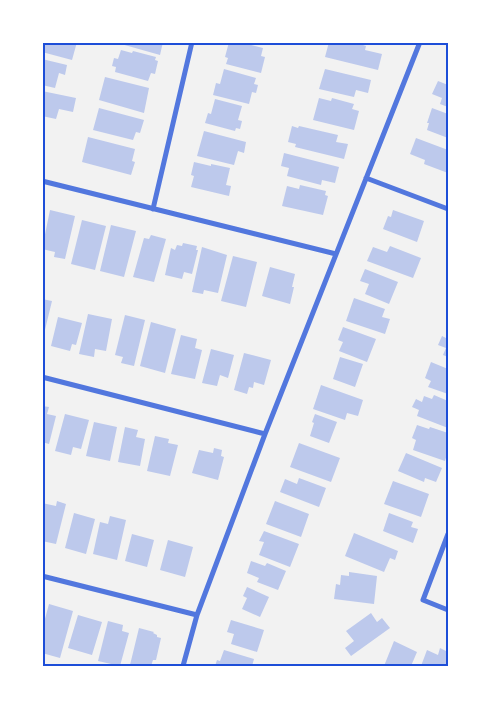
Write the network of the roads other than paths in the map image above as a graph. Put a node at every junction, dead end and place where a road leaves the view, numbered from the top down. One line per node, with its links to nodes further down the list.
1 (192, 42): 5 (street)
2 (420, 42): 3 (street)
3 (366, 178): 6 (street); 7 (street)
4 (42, 181): 5 (street)
5 (153, 209): 7 (street)
6 (448, 209)
7 (336, 254): 9 (street)
8 (42, 377): 9 (street)
9 (266, 434): 13 (street)
10 (448, 534): 12 (street)
11 (42, 576): 13 (street)
12 (448, 610)
13 (198, 615): 14 (street)
14 (183, 666)

